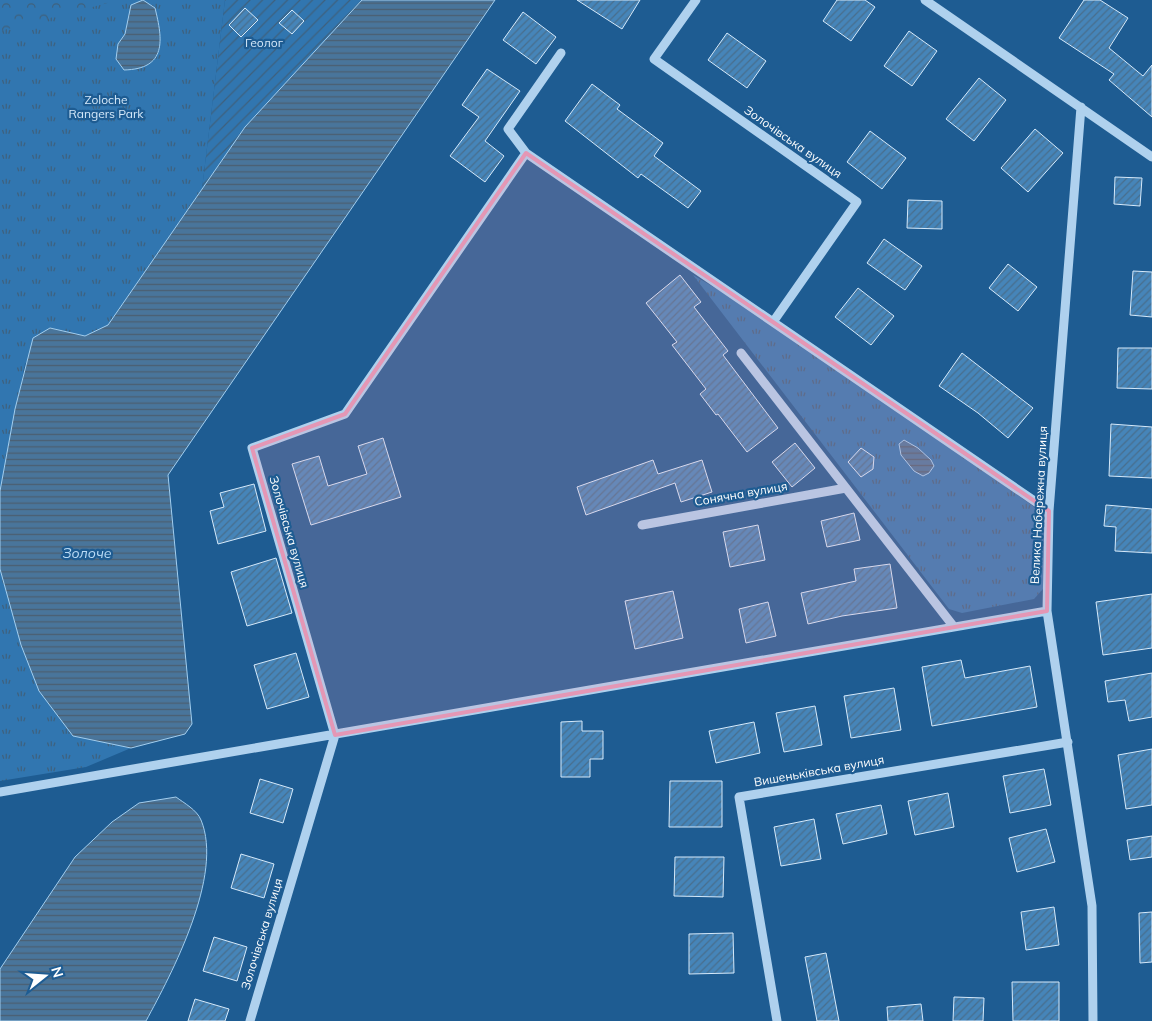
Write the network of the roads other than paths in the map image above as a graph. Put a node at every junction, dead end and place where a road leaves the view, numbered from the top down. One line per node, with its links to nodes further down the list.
1 (696, 0): 7 (street, Золочівська вулиця)
2 (925, 0): 4 (street)
3 (561, 53): 5 (street)
4 (1081, 107): 6 (street); 10 (street, Велика Набережна вулиця)
5 (526, 153): 7 (street); 14 (street, Золочівська вулиця)
6 (1152, 157)
7 (773, 322): 10 (street)
8 (741, 354): 9 (street)
9 (846, 488): 11 (street, Сонячна вулиця); 13 (street)
10 (1049, 511): 12 (street, Велика Набережна вулиця)
11 (642, 525)
12 (1047, 611): 13 (street); 15 (street, Велика Набережна вулиця)
13 (954, 627): 14 (street)
14 (335, 735): 16 (street); 17 (street, Золочівська вулиця)
15 (1068, 742): 18 (street, Вишеньківська вулиця); 19 (street, Велика Набережна вулиця)
16 (0, 792)
17 (250, 1021)
18 (777, 1021)
19 (1093, 1021)

